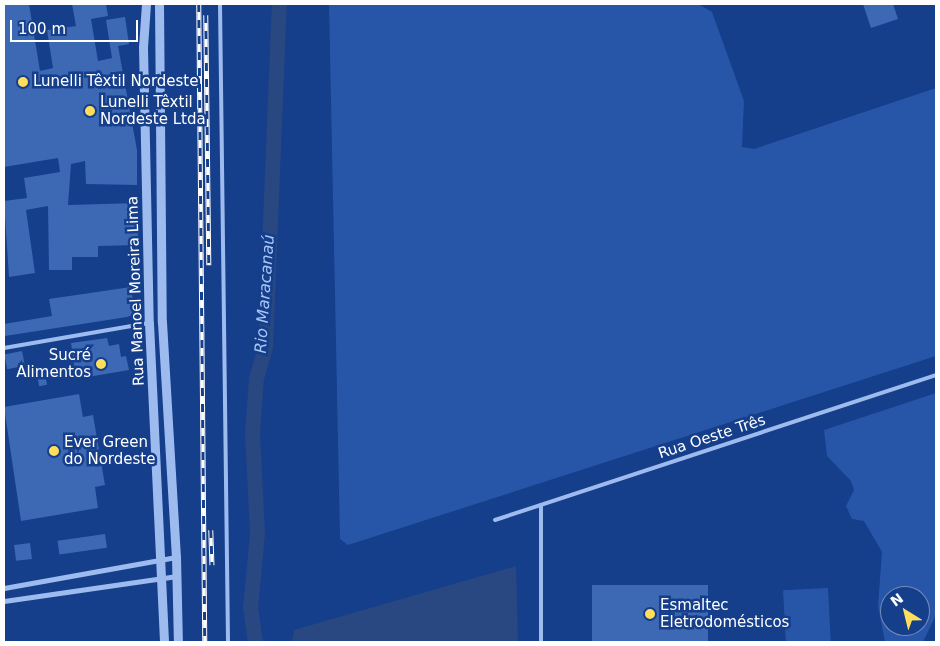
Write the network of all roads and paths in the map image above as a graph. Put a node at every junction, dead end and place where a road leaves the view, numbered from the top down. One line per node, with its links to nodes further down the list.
1 (146, 4): 4 (street, Rua Manoel Moreira Lima)
2 (159, 4): 5 (street, Rua Manoel Moreira Lima)
3 (220, 4): 21 (lane)
4 (143, 47): 5 (street); 6 (street, Rua Manoel Moreira Lima)
5 (158, 47): 11 (street, Rua Manoel Moreira Lima)
6 (149, 324): 7 (lane); 12 (street, Rua Manoel Moreira Lima)
7 (4, 348)
8 (936, 375): 9 (lane, Rua Oeste Três)
9 (541, 505): 10 (lane, Rua Oeste Três); 22 (lane)
10 (495, 520)
11 (176, 556): 12 (street); 14 (street, Rua Manoel Moreira Lima)
12 (162, 559): 13 (street, Rua Manoel Moreira Lima); 15 (street)
13 (163, 576): 14 (street); 17 (street); 19 (street, Rua Manoel Moreira Lima)
14 (177, 576): 20 (street, Rua Manoel Moreira Lima)
15 (52, 580): 16 (street); 17 (street)
16 (4, 588)
17 (53, 593): 18 (street)
18 (4, 601)
19 (164, 642)
20 (178, 642)
21 (228, 642)
22 (541, 642)

